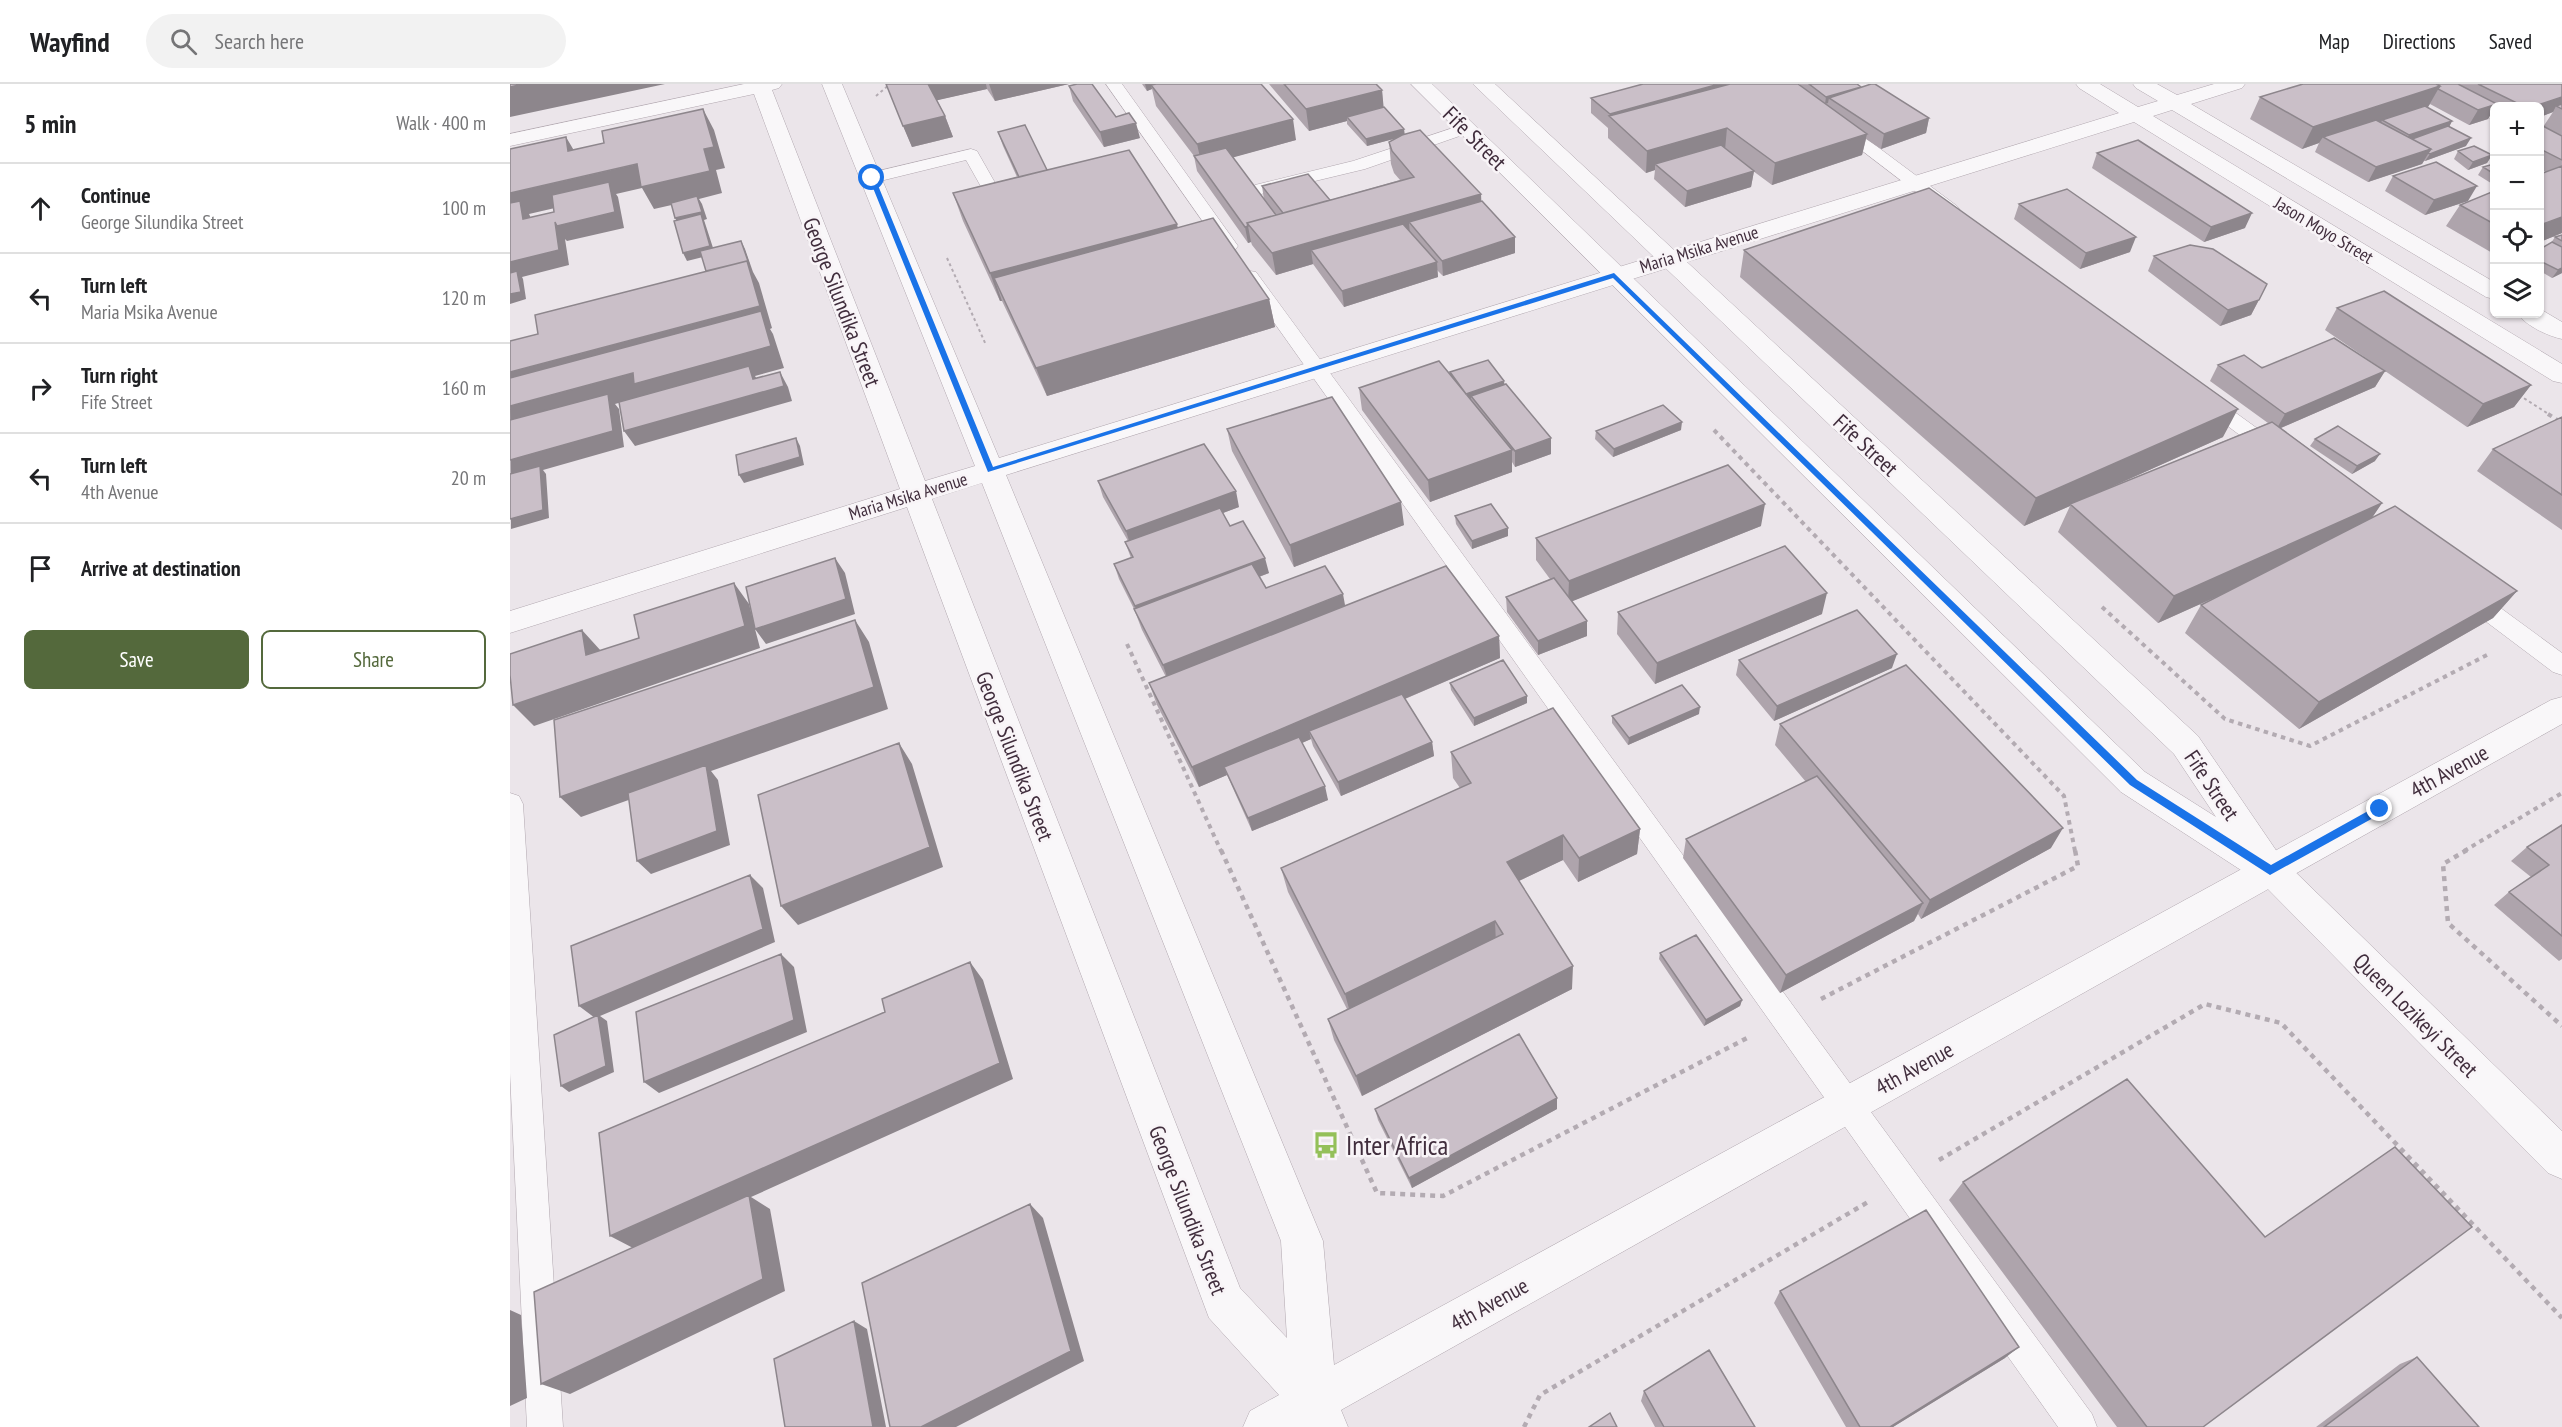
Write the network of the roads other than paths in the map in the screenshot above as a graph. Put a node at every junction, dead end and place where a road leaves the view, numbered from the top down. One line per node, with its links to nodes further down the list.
1 (832, 84): 16 (street)
2 (1114, 84): 26 (lane)
3 (1421, 84): 14 (street, Fife Street)
4 (1483, 84): 21 (street, Fife Street)
5 (1783, 84): 17 (lane)
6 (2086, 84): 13 (street, Jason Moyo Street)
7 (2143, 84): 11 (street, Jason Moyo Street)
8 (2235, 84): 11 (street, Maria Msika Avenue)
9 (2433, 84): 12 (lane)
10 (764, 85): 15 (street); 31 (street, George Silundika Street)
11 (2175, 103): 13 (street, Maria Msika Avenue); 23 (street, Jason Moyo Street)
12 (2490, 113)
13 (2136, 115): 17 (street, Maria Msika Avenue); 27 (street, Jason Moyo Street)
14 (1465, 129): 19 (lane); 22 (street, Fife Street)
15 (510, 140)
16 (872, 178): 18 (lane); 30 (street)
17 (1914, 182): 20 (lane); 21 (street, Maria Msika Avenue)
18 (990, 188)
19 (1261, 189)
20 (1962, 218)
21 (1668, 259): 22 (street, Maria Msika Avenue); 37 (street, Fife Street)
22 (1614, 275): 26 (street, Maria Msika Avenue); 37 (street, Fife Street)
23 (2490, 290)
24 (2537, 318): 25 (street)
25 (2562, 332)
26 (1316, 368): 30 (street, Maria Msika Avenue); 38 (lane)
27 (2562, 375)
28 (2190, 388): 29 (lane)
29 (2294, 466)
30 (991, 470): 31 (street, Maria Msika Avenue); 40 (street)
31 (915, 494): 33 (street, Maria Msika Avenue); 40 (street, George Silundika Street)
32 (2456, 587): 34 (lane)
33 (510, 622)
34 (2562, 666)
35 (2562, 709): 37 (street, 4th Avenue)
36 (510, 804): 41 (lane)
37 (2270, 870): 38 (street, 4th Avenue); 39 (street, Queen Lozikeyi Street)
38 (1848, 1104): 40 (street, 4th Avenue); 43 (lane)
39 (2562, 1159)
40 (1320, 1413): 42 (street, 4th Avenue)
41 (545, 1427)
42 (1266, 1427)
43 (2079, 1427)

